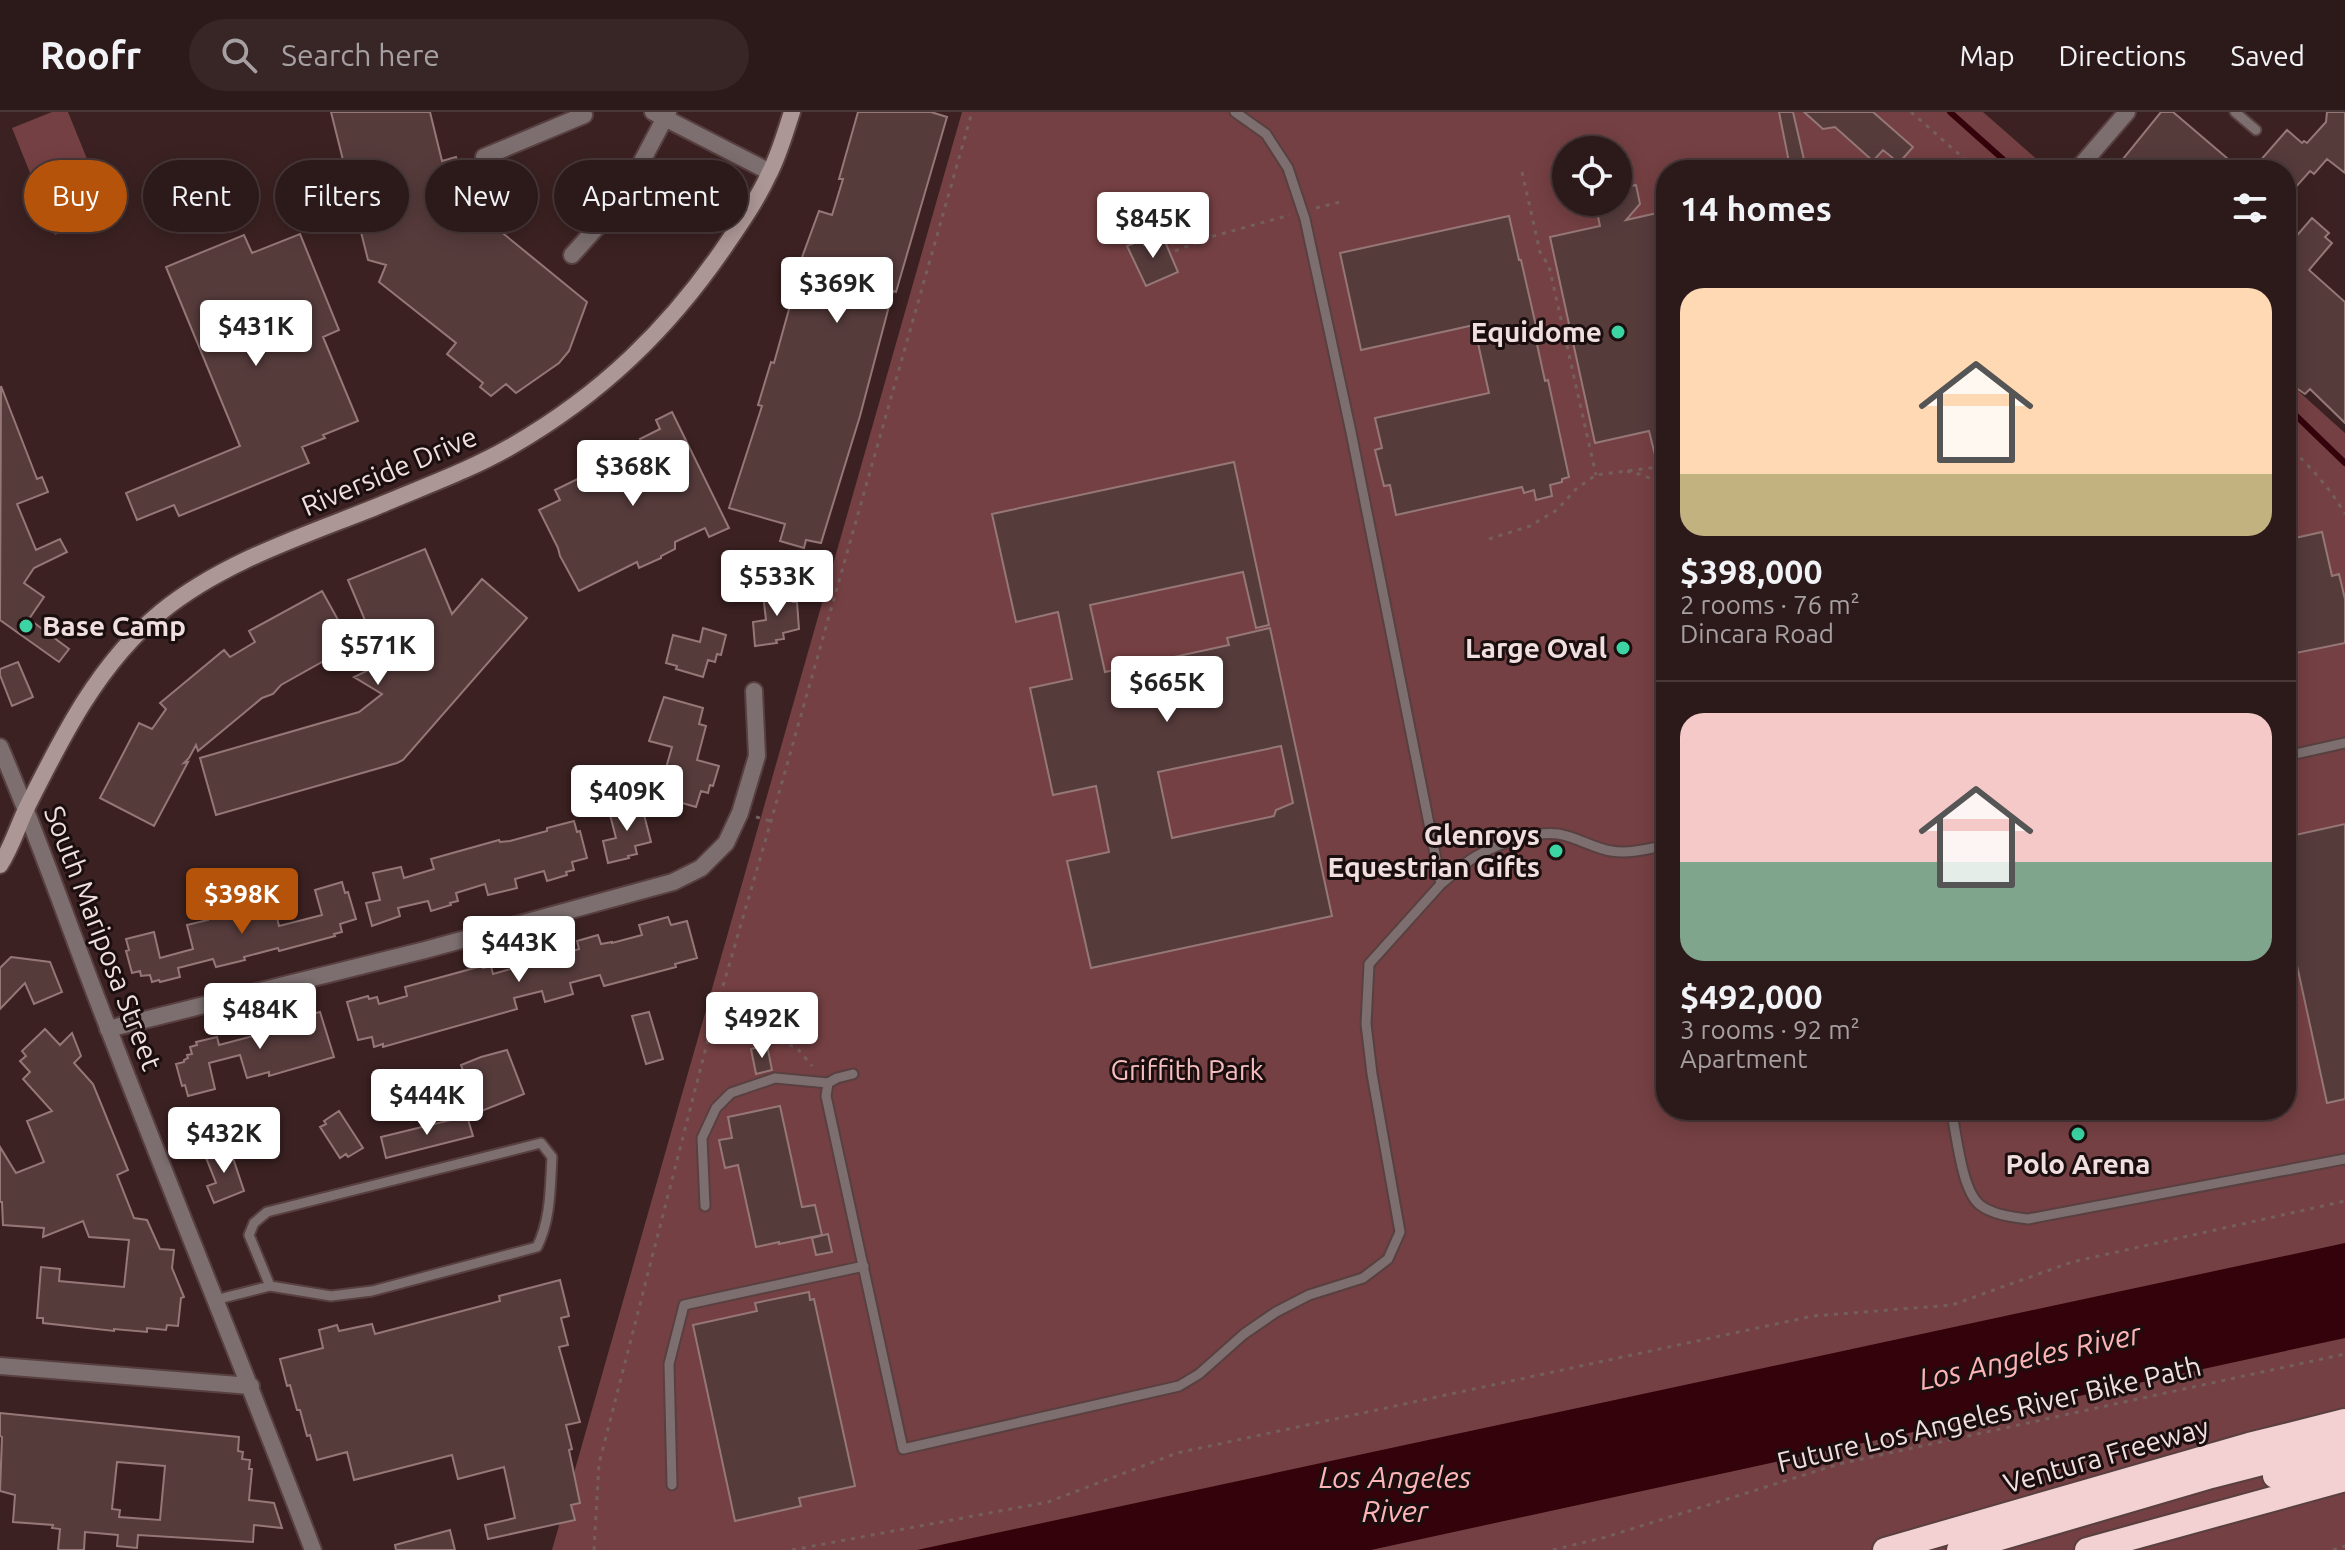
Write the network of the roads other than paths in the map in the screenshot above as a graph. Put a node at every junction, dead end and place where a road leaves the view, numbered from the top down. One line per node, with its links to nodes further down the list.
1 (792, 112): 10 (main road, Riverside Drive)
2 (1235, 112): 19 (lane)
3 (2127, 112): 9 (street)
4 (2235, 112): 7 (lane)
5 (586, 113): 8 (street)
6 (662, 114): 10 (street); 11 (street)
7 (2256, 130)
8 (484, 157)
9 (2085, 160)
10 (770, 172): 16 (main road, Riverside Drive)
11 (572, 255)
12 (754, 691): 20 (street)
13 (2345, 743): 15 (lane)
14 (0, 747): 16 (street, South Mariposa Street)
15 (2296, 754)
16 (26, 808): 18 (main road, Riverside Drive); 20 (street, South Mariposa Street)
17 (1656, 847): 19 (lane)
18 (0, 865)
19 (1441, 884): 26 (lane)
20 (108, 1029): 28 (street, South Mariposa Street)
21 (853, 1074): 22 (lane)
22 (828, 1083): 25 (lane); 26 (lane)
23 (1953, 1120): 24 (lane)
24 (2345, 1159)
25 (705, 1206)
26 (864, 1266): 35 (lane)
27 (270, 1286): 27 (lane); 28 (lane)
28 (215, 1300): 30 (street, South Mariposa Street)
29 (0, 1366): 30 (street)
30 (251, 1386): 36 (street, South Mariposa Street)
31 (2345, 1421): 37 (highway, Ventura Freeway)
32 (2345, 1442): 38 (highway)
33 (2345, 1459): 39 (highway)
34 (2345, 1479): 40 (highway)
35 (672, 1485)
36 (313, 1550)
37 (1885, 1550)
38 (1959, 1550)
39 (2007, 1550)
40 (2087, 1550)

